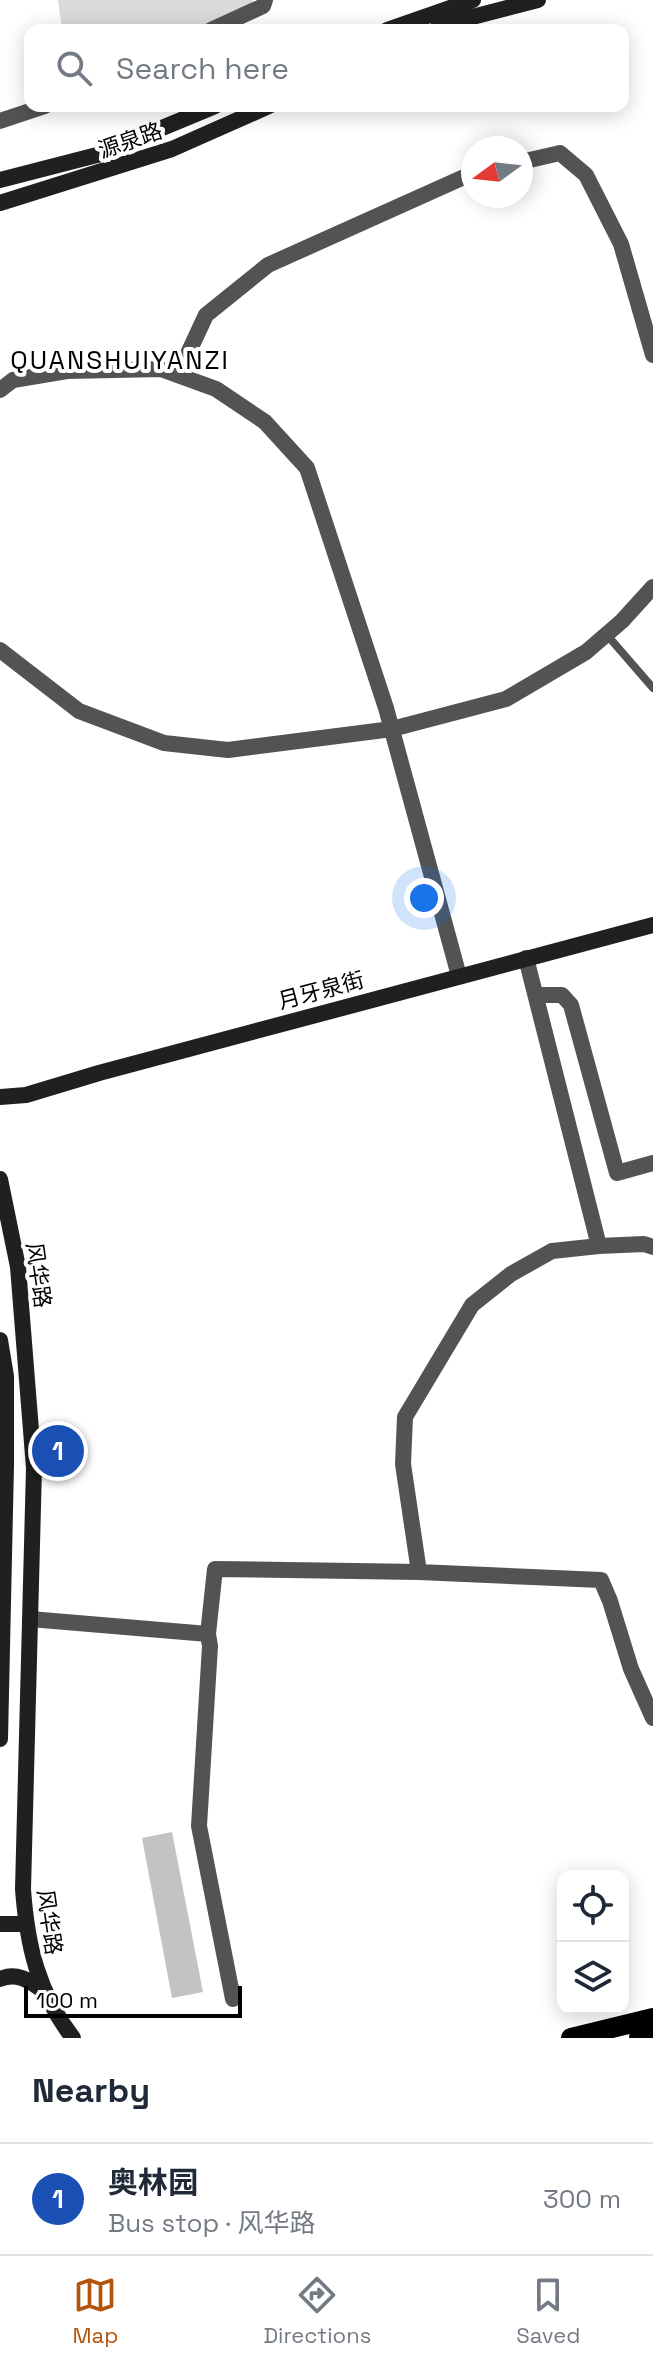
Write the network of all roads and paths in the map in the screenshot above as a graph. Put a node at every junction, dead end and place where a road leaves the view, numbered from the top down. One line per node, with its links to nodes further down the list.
1 (265, 0): 4 (street)
2 (473, 0): 5 (street)
3 (538, 0): 6 (street)
4 (224, 24)
5 (404, 24)
6 (448, 24)
7 (27, 112): 10 (street)
8 (201, 112): 13 (street, 源泉路)
9 (255, 112): 14 (street, 源泉路)
10 (0, 121)
11 (533, 159): 15 (street)
12 (461, 178): 16 (street)
13 (0, 180)
14 (0, 203)
15 (653, 355)
16 (178, 375): 17 (street); 22 (street)
17 (0, 390)
18 (653, 587): 19 (street)
19 (607, 635): 21 (lane); 22 (street)
20 (0, 650): 22 (street)
21 (653, 688)
22 (392, 729): 25 (street)
23 (653, 925): 24 (street, 月牙泉街)
24 (526, 958): 25 (street, 月牙泉街); 26 (street)
25 (459, 976): 27 (street, 月牙泉街)
26 (536, 995): 28 (street); 30 (street)
27 (0, 1097)
28 (653, 1163)
29 (0, 1179): 33 (street, 风华路)
30 (599, 1246): 31 (street); 35 (street)
31 (653, 1247)
32 (0, 1264): 33 (street)
33 (18, 1267): 36 (street, 风华路)
34 (0, 1340): 39 (street)
35 (419, 1572): 37 (street); 38 (street)
36 (30, 1619): 37 (street); 41 (street, 风华路)
37 (208, 1634): 44 (street)
38 (653, 1718)
39 (0, 1739)
40 (0, 1924): 41 (street)
41 (25, 1924): 43 (street, 风华路)
42 (0, 1979): 43 (street)
43 (43, 1991): 47 (street, 风华路)
44 (233, 1999)
45 (653, 2018): 48 (main road)
46 (653, 2035): 49 (highway)
47 (73, 2038)
48 (571, 2038)
49 (641, 2038)

